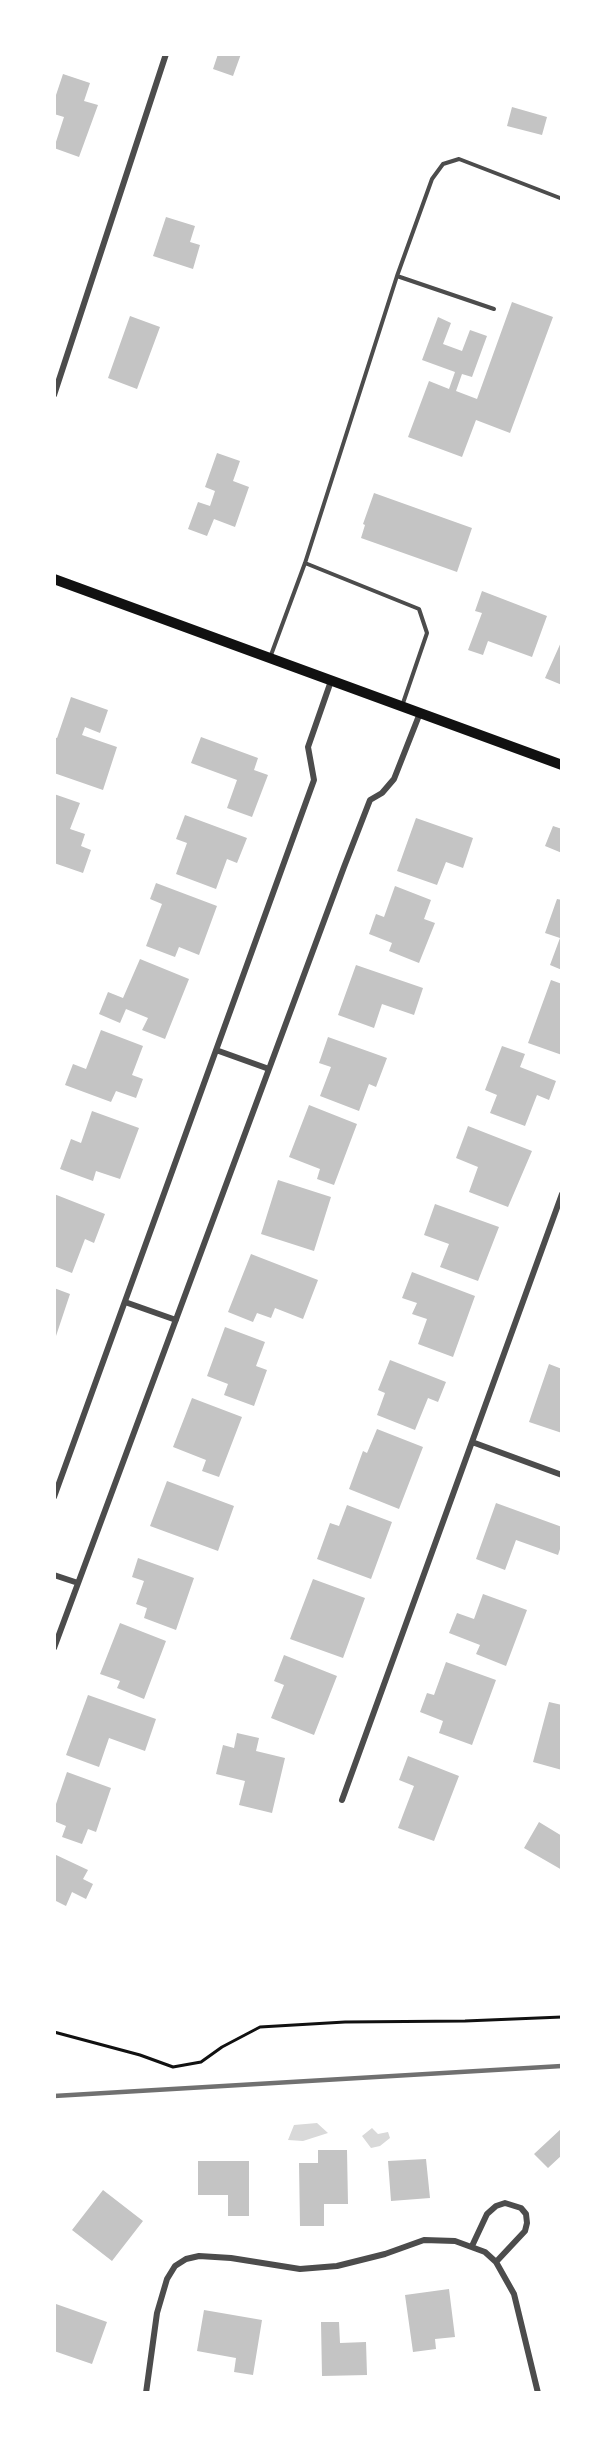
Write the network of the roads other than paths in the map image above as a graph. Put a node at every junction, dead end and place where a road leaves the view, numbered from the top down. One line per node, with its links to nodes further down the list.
1 (166, 54): 5 (street)
2 (560, 198): 3 (lane)
3 (398, 276): 4 (lane); 6 (lane)
4 (494, 309)
5 (54, 395)
6 (305, 563): 8 (lane); 10 (lane)
7 (54, 579): 8 (main road)
8 (270, 659): 9 (main road)
9 (331, 681): 10 (main road); 13 (street)
10 (402, 707): 11 (main road)
11 (420, 713): 12 (main road); 14 (street)
12 (562, 765)
13 (216, 1050): 14 (street); 16 (street)
14 (269, 1069): 17 (street)
15 (562, 1194): 18 (street)
16 (125, 1302): 17 (street); 20 (street)
17 (176, 1320): 22 (street)
18 (472, 1442): 19 (street); 24 (street)
19 (562, 1475)
20 (54, 1497)
21 (54, 1575): 22 (street)
22 (78, 1583): 23 (street)
23 (54, 1648)
24 (342, 1800)
25 (472, 2246): 26 (street); 26 (street); 27 (street)
26 (496, 2262): 28 (street)
27 (146, 2393)
28 (538, 2393)

